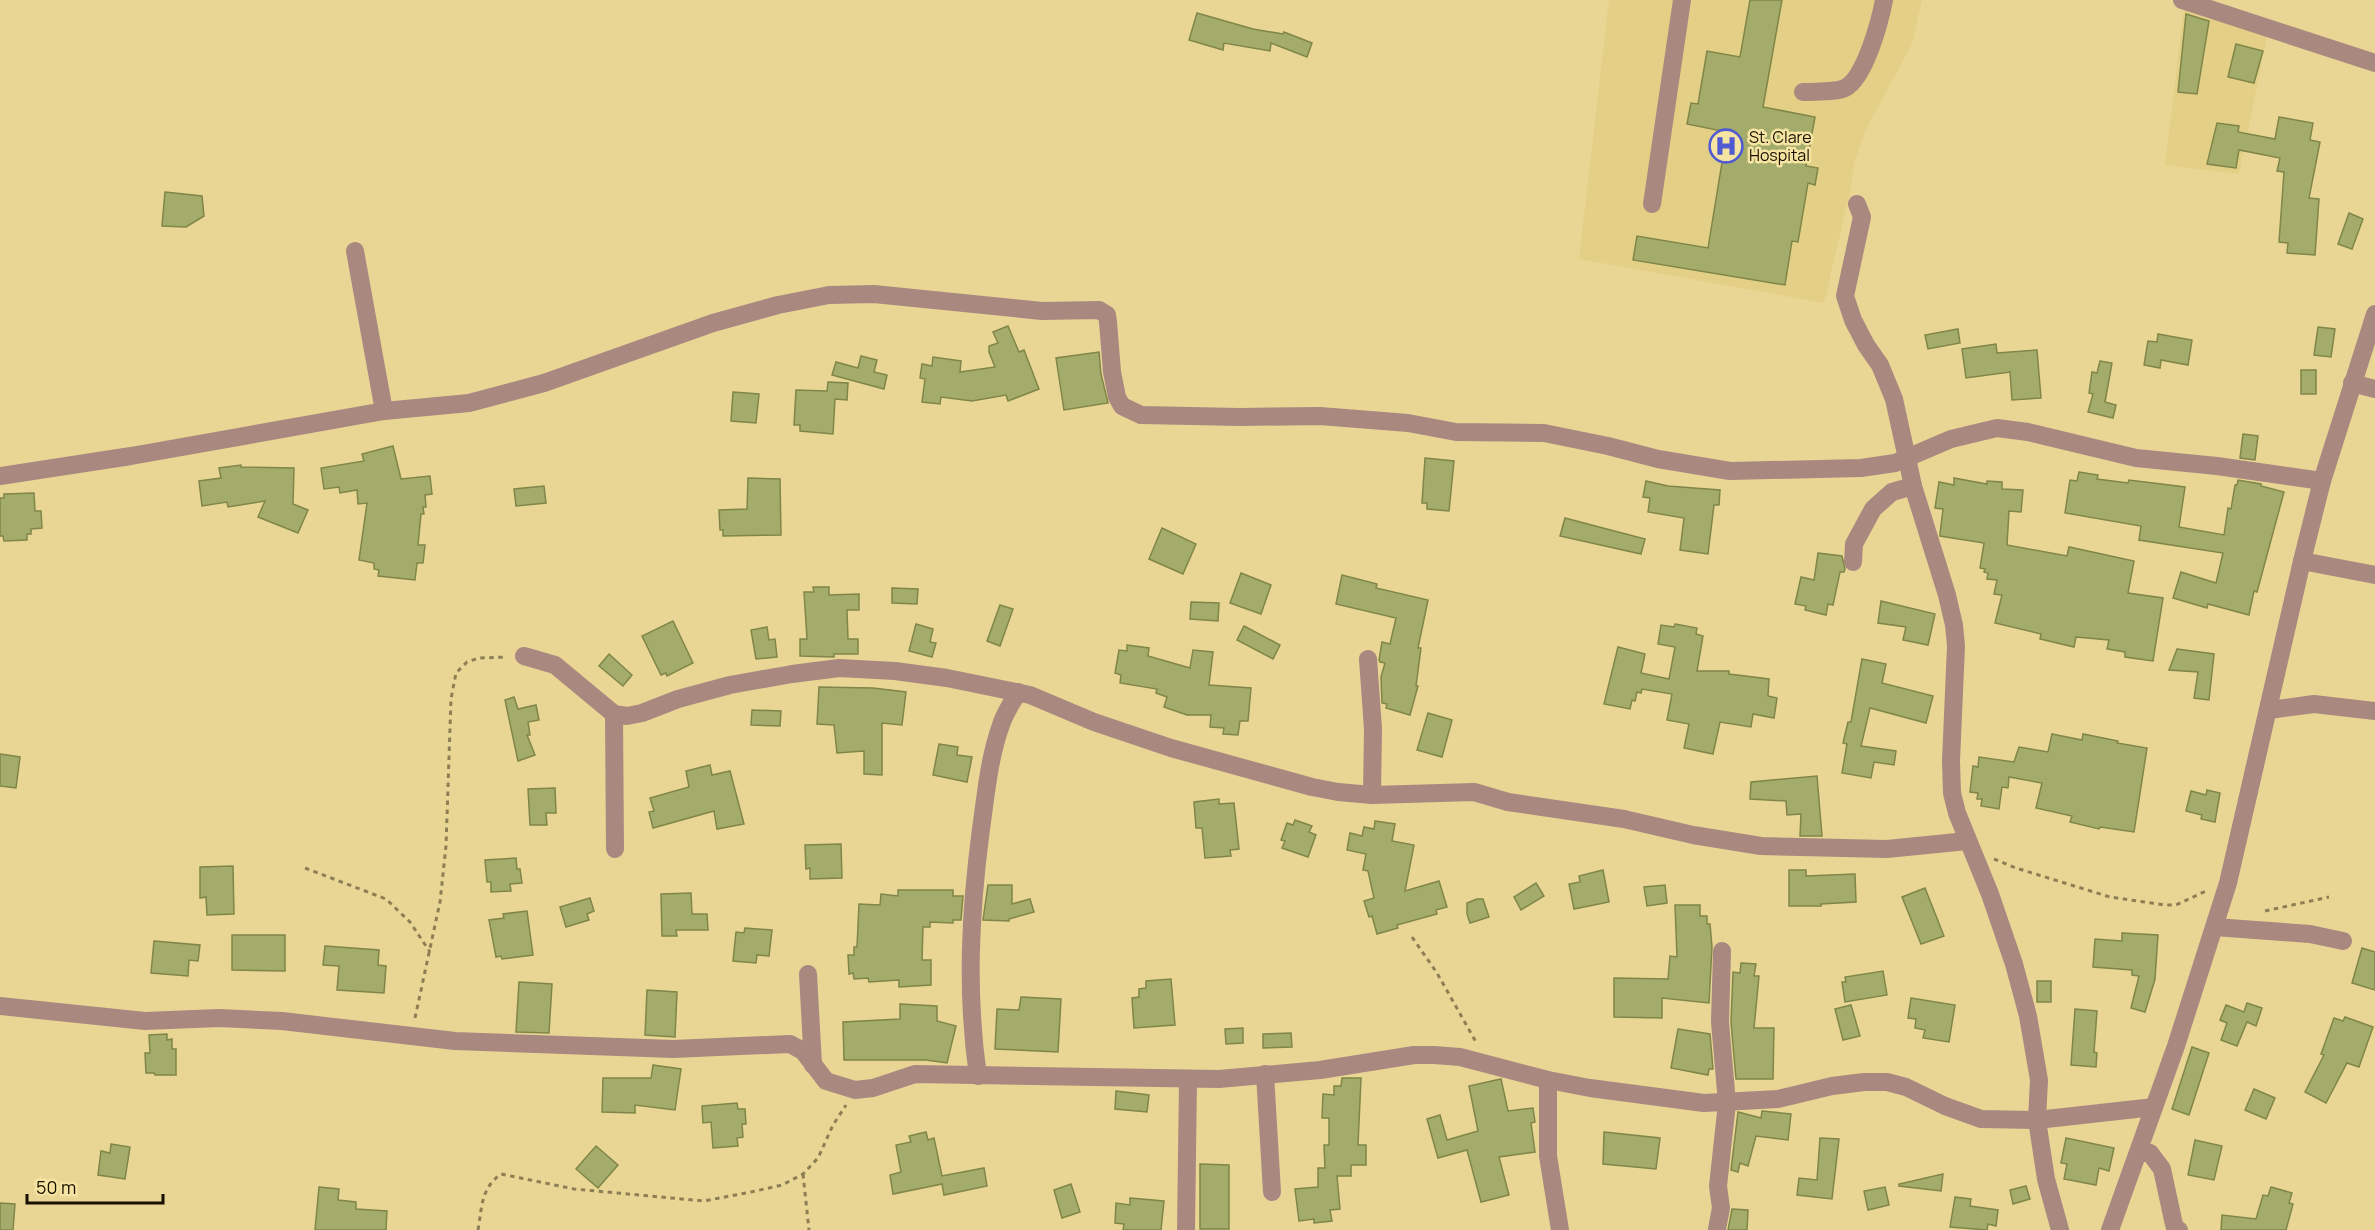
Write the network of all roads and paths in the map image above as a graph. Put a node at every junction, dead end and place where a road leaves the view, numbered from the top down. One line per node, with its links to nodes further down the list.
1 (1682, 0): 6 (street)
2 (1884, 0): 5 (street)
3 (2182, 0): 4 (street)
4 (2375, 63)
5 (1803, 92)
6 (1652, 204)
7 (1857, 204): 13 (street)
8 (355, 251): 12 (street)
9 (2375, 314): 10 (street)
10 (2352, 382): 11 (street); 15 (street)
11 (2375, 390)
12 (384, 411): 13 (street); 14 (street)
13 (1907, 459): 15 (street); 16 (street)
14 (0, 476)
15 (2322, 481): 17 (street)
16 (1913, 486): 18 (street); 27 (street)
17 (2302, 561): 19 (street); 23 (street)
18 (1853, 562)
19 (2375, 575)
20 (524, 656): 25 (street); 37 (path)
21 (1368, 659): 26 (street)
22 (1018, 692): 25 (street); 26 (street); 44 (street)
23 (2269, 710): 24 (street); 30 (street)
24 (2375, 711)
25 (614, 714): 28 (street)
26 (1372, 795): 27 (street)
27 (1969, 845): 30 (path); 50 (street)
28 (615, 849)
29 (305, 868): 37 (path)
30 (2228, 883): 33 (street)
31 (2330, 897): 32 (path)
32 (2263, 912)
33 (2215, 927): 35 (street); 49 (street)
34 (1412, 938): 41 (path)
35 (2343, 941)
36 (1722, 951): 48 (street)
37 (430, 952): 40 (path)
38 (808, 974): 42 (street)
39 (0, 1006): 40 (street)
40 (411, 1037): 42 (street)
41 (1489, 1064): 43 (street); 46 (street)
42 (813, 1065): 47 (street)
43 (1265, 1074): 45 (street); 53 (street)
44 (978, 1076): 45 (street); 47 (street)
45 (1188, 1080): 57 (street)
46 (1548, 1080): 48 (street); 58 (street)
47 (855, 1090): 52 (path)
48 (1726, 1103): 50 (street); 54 (street)
49 (2154, 1107): 50 (street); 51 (street)
50 (2037, 1120): 59 (street)
51 (2138, 1153): 60 (street); 61 (street)
52 (803, 1174): 55 (path); 56 (path)
53 (1272, 1192)
54 (1717, 1229)
55 (478, 1230)
56 (809, 1230)
57 (1186, 1230)
58 (1560, 1230)
59 (2060, 1230)
60 (2110, 1230)
61 (2179, 1230)

